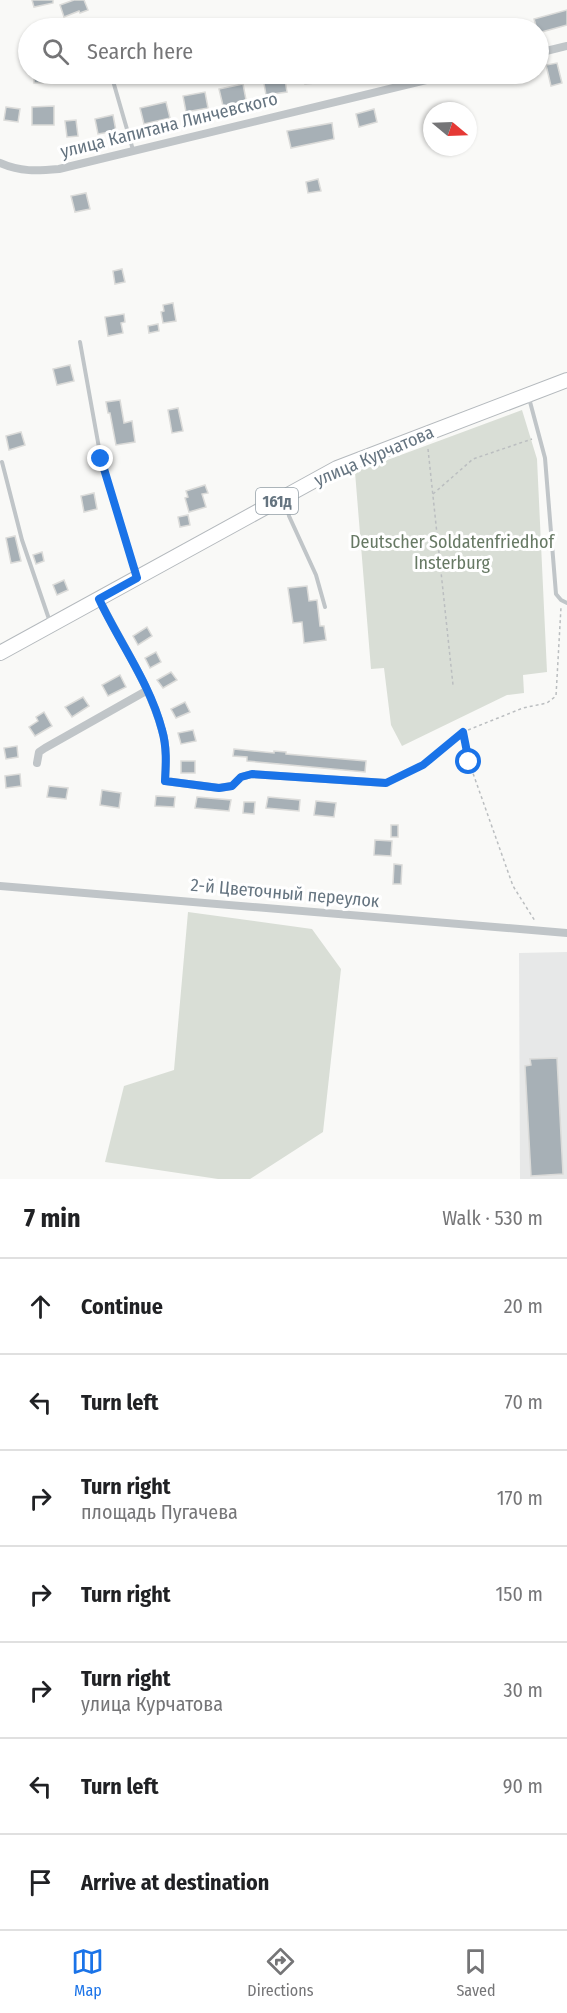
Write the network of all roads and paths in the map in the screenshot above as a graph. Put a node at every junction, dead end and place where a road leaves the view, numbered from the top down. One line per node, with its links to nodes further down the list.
1 (567, 46): 2 (street)
2 (549, 50)
3 (114, 84): 5 (lane)
4 (409, 84): 5 (street, улица Капитана Линчевского)
5 (134, 150): 6 (street, улица Капитана Линчевского)
6 (0, 163)
7 (80, 342): 15 (lane)
8 (567, 380): 9 (main road, улица Курчатова / 161д)
9 (528, 395): 10 (lane); 14 (main road, улица Курчатова / 161д)
10 (539, 437): 13 (path); 17 (lane)
11 (428, 449): 13 (path)
12 (2, 462): 20 (lane)
13 (433, 494): 22 (path)
14 (285, 497): 15 (main road, улица Курчатова / 161д); 19 (lane)
15 (137, 578): 16 (main road, улица Курчатова / 161д)
16 (99, 599): 20 (main road, улица Курчатова / 161д); 23 (street)
17 (561, 600): 18 (lane); 24 (path)
18 (567, 603)
19 (325, 607)
20 (51, 625): 21 (main road, улица Курчатова / 161д)
21 (0, 653)
22 (453, 685)
23 (146, 691): 25 (street); 26 (street)
24 (463, 732): 26 (path); 28 (path)
25 (37, 763)
26 (386, 783)
27 (0, 886): 28 (street, 2-й Цветочный переулок)
28 (542, 931): 29 (street, 2-й Цветочный переулок)
29 (567, 933)

